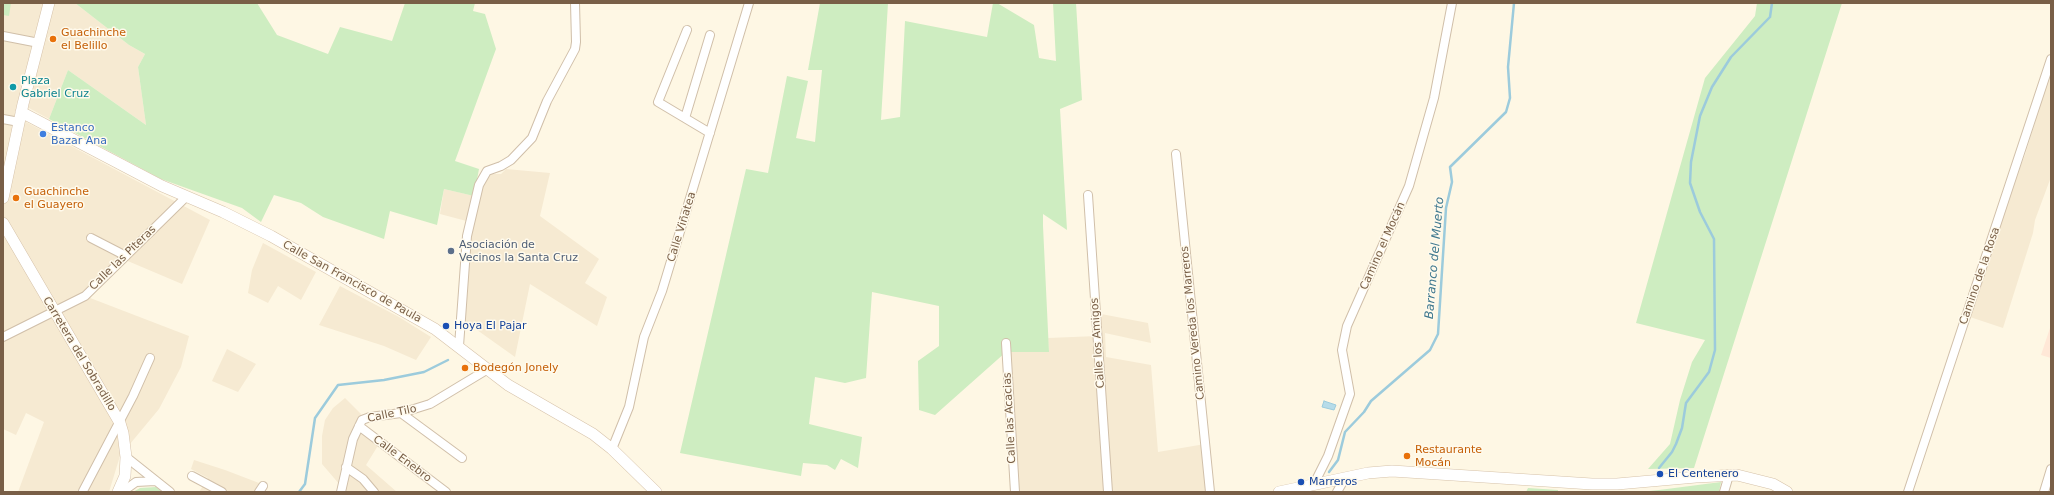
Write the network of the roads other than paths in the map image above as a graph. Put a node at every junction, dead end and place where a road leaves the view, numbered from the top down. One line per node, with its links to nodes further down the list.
1 (49, 3): 8 (main road)
2 (575, 3): 24 (street)
3 (749, 3): 13 (street, Calle Viñatea)
4 (1452, 3): 39 (street, Camino el Mocán)
5 (687, 30): 11 (street)
6 (710, 35): 11 (street)
7 (3, 36): 8 (street)
8 (39, 43): 10 (main road)
9 (2051, 59): 56 (street, Camino de la Rosa)
10 (20, 117): 12 (street); 16 (main road, Calle San Francisco de Paula); 17 (main road)
11 (685, 118): 13 (street)
12 (3, 119)
13 (710, 133): 30 (street, Calle Viñatea)
14 (1176, 154): 51 (street, Camino Vereda los Marreros)
15 (1088, 195): 50 (street, Calle los Amigos)
16 (186, 197): 20 (street, Calle las Piteras); 24 (main road, Calle San Francisco de Paula)
17 (3, 198)
18 (3, 223): 21 (main road, Carretera del Sobradillo)
19 (91, 238): 20 (street)
20 (126, 256): 21 (street, Calle las Piteras)
21 (54, 311): 22 (street, Calle las Piteras); 28 (main road, Carretera del Sobradillo)
22 (3, 337)
23 (1006, 343): 49 (street, Calle las Acacias)
24 (459, 346): 26 (main road, Calle San Francisco de Paula)
25 (150, 358): 28 (street)
26 (488, 369): 27 (street, Calle Tilo); 30 (main road, Calle San Francisco de Paula)
27 (401, 413): 29 (street, Calle Tilo); 32 (street)
28 (120, 422): 31 (main road, Carretera del Sobradillo); 40 (street)
29 (359, 426): 33 (street, Calle Tilo); 47 (street, Calle Enebro)
30 (612, 449): 48 (main road, Calle San Francisco de Paula)
31 (126, 457): 38 (street); 41 (main road, Carretera del Sobradillo)
32 (462, 458)
33 (346, 467): 45 (street, Calle Tilo); 46 (street)
34 (2051, 469): 57 (street)
35 (1729, 475): 37 (main road); 54 (street); 55 (main road)
36 (192, 476): 44 (street)
37 (1345, 478): 39 (main road); 53 (street)
38 (155, 481): 42 (street); 43 (street)
39 (1314, 484): 52 (main road)
40 (84, 491)
41 (118, 492)
42 (122, 492)
43 (170, 492)
44 (222, 492)
45 (341, 492)
46 (374, 492)
47 (446, 492)
48 (656, 492)
49 (1015, 492)
50 (1108, 492)
51 (1210, 492)
52 (1279, 492)
53 (1337, 492)
54 (1724, 492)
55 (1787, 492)
56 (1908, 492)
57 (2044, 492)

